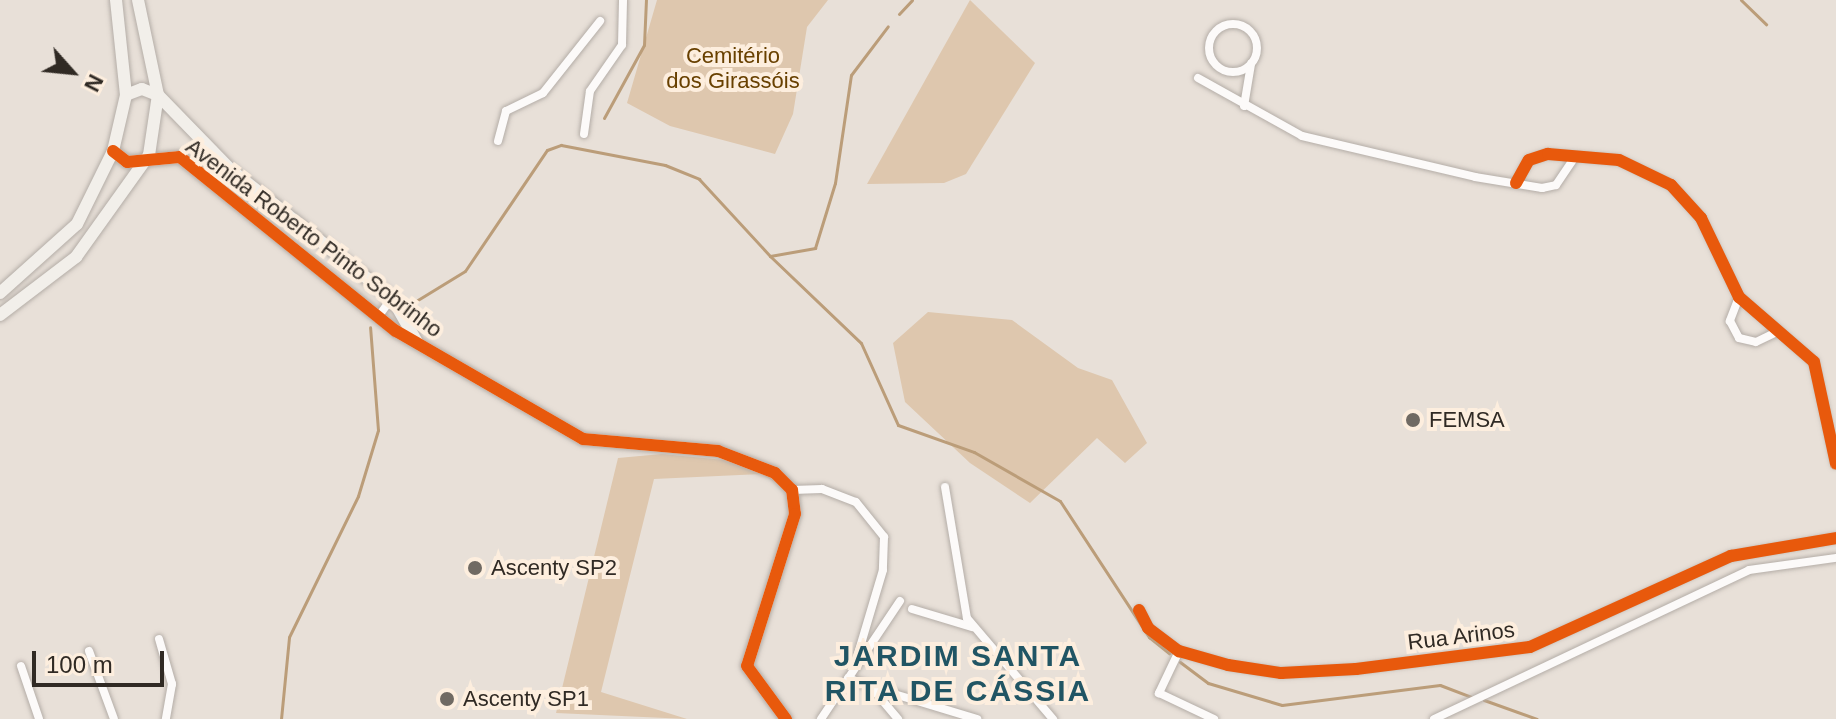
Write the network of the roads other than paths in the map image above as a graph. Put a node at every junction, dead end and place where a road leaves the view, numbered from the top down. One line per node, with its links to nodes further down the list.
1 (116, 0): 7 (street)
2 (138, 0): 8 (street)
3 (623, 0): 10 (street)
4 (600, 21): 11 (street)
5 (1251, 64): 5 (street); 9 (street)
6 (1198, 78): 9 (street)
7 (126, 95): 8 (street); 12 (street)
8 (158, 95): 13 (street); 20 (street, Avenida Roberto Pinto Sobrinho)
9 (1244, 106): 15 (street)
10 (584, 134)
11 (498, 141)
12 (113, 151): 13 (street, Avenida Roberto Pinto Sobrinho); 16 (street)
13 (149, 155): 17 (street); 22 (street, Avenida Roberto Pinto Sobrinho)
14 (1572, 161): 15 (street); 15 (street); 19 (street)
15 (1516, 183)
16 (94, 195): 17 (street); 18 (street)
17 (116, 207): 21 (street)
18 (0, 293)
19 (1739, 297): 23 (street); 23 (street)
20 (392, 298): 22 (street); 24 (street, Avenida Roberto Pinto Sobrinho)
21 (0, 315)
22 (378, 317): 24 (street, Avenida Roberto Pinto Sobrinho)
23 (1779, 331): 25 (street)
24 (417, 342): 27 (street, Avenida Roberto Pinto Sobrinho)
25 (1836, 464)
26 (945, 487): 33 (street)
27 (792, 490): 37 (street); 44 (street)
28 (1836, 538): 36 (street, Rua Arinos)
29 (1836, 558): 50 (street)
30 (900, 601): 37 (street)
31 (912, 609): 33 (street)
32 (1139, 610): 36 (street, Rua Arinos)
33 (973, 627): 48 (street)
34 (159, 639): 43 (street)
35 (89, 651): 42 (street)
36 (1179, 651): 49 (street)
37 (855, 664): 39 (street)
38 (21, 666): 41 (street)
39 (848, 678): 40 (street); 45 (street)
40 (871, 687): 46 (street); 47 (street)
41 (39, 719)
42 (114, 719)
43 (166, 719)
44 (786, 719)
45 (821, 719)
46 (898, 719)
47 (977, 719)
48 (1053, 719)
49 (1214, 719)
50 (1434, 719)

